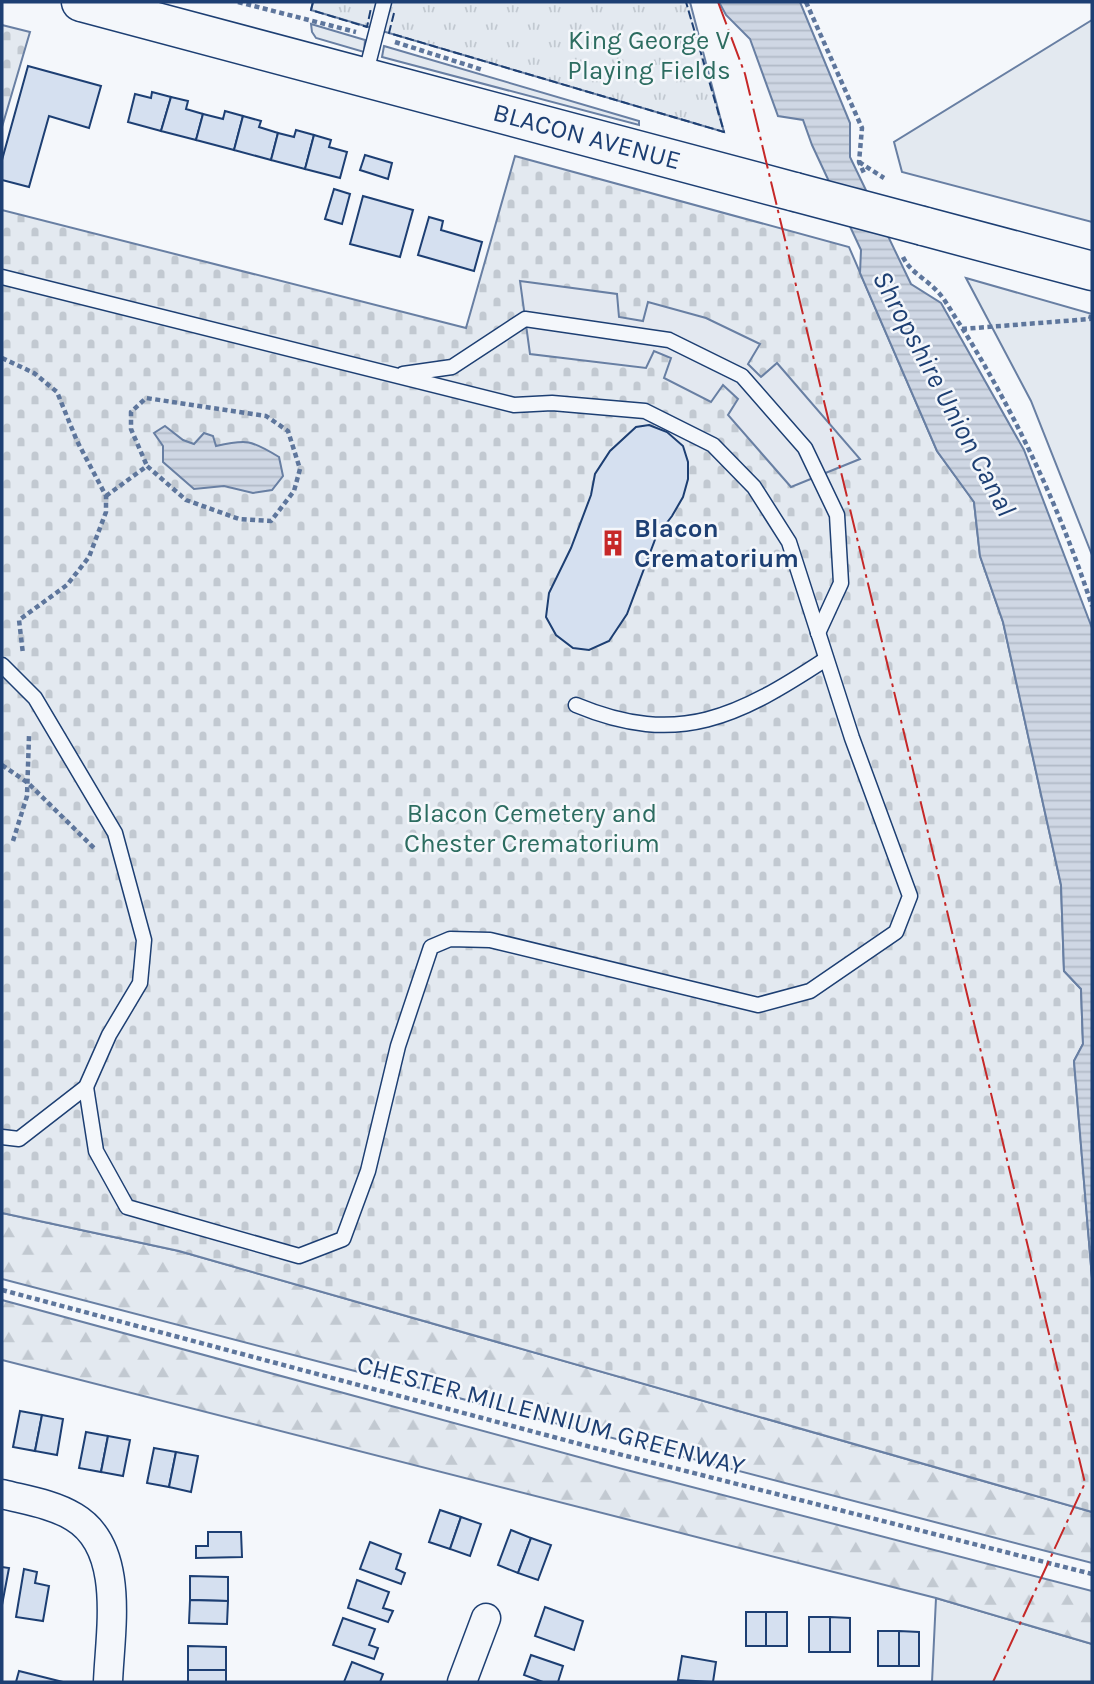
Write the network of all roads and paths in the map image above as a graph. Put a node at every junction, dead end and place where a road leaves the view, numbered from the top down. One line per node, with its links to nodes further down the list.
1 (81, 2): 4 (street, BLACON AVENUE)
2 (384, 2): 4 (lane)
3 (806, 2): 5 (path)
4 (365, 77): 6 (street, BLACON AVENUE, bridge)
5 (869, 185)
6 (912, 240): 7 (street, BLACON AVENUE); 10 (path)
7 (1092, 271)
8 (2, 277): 12 (lane)
9 (1092, 312): 10 (path)
10 (962, 329): 15 (path)
11 (2, 358): 14 (path)
12 (395, 376): 16 (lane); 16 (lane)
13 (147, 466): 13 (path); 14 (path)
14 (106, 496): 19 (path)
15 (1092, 606)
16 (818, 633): 17 (lane)
17 (826, 659): 20 (lane); 25 (lane)
18 (2, 664): 19 (lane)
19 (27, 688): 22 (path); 25 (lane)
20 (576, 705)
21 (2, 765): 22 (path)
22 (28, 783): 23 (path); 24 (path)
23 (13, 841)
24 (100, 854)
25 (86, 1087): 26 (lane)
26 (2, 1137)
27 (2, 1290): 29 (path, CHESTER MILLENNIUM GREENWAY)
28 (2, 1494): 31 (street)
29 (1092, 1574)
30 (486, 1618): 32 (street)
31 (108, 1682)
32 (462, 1682)

